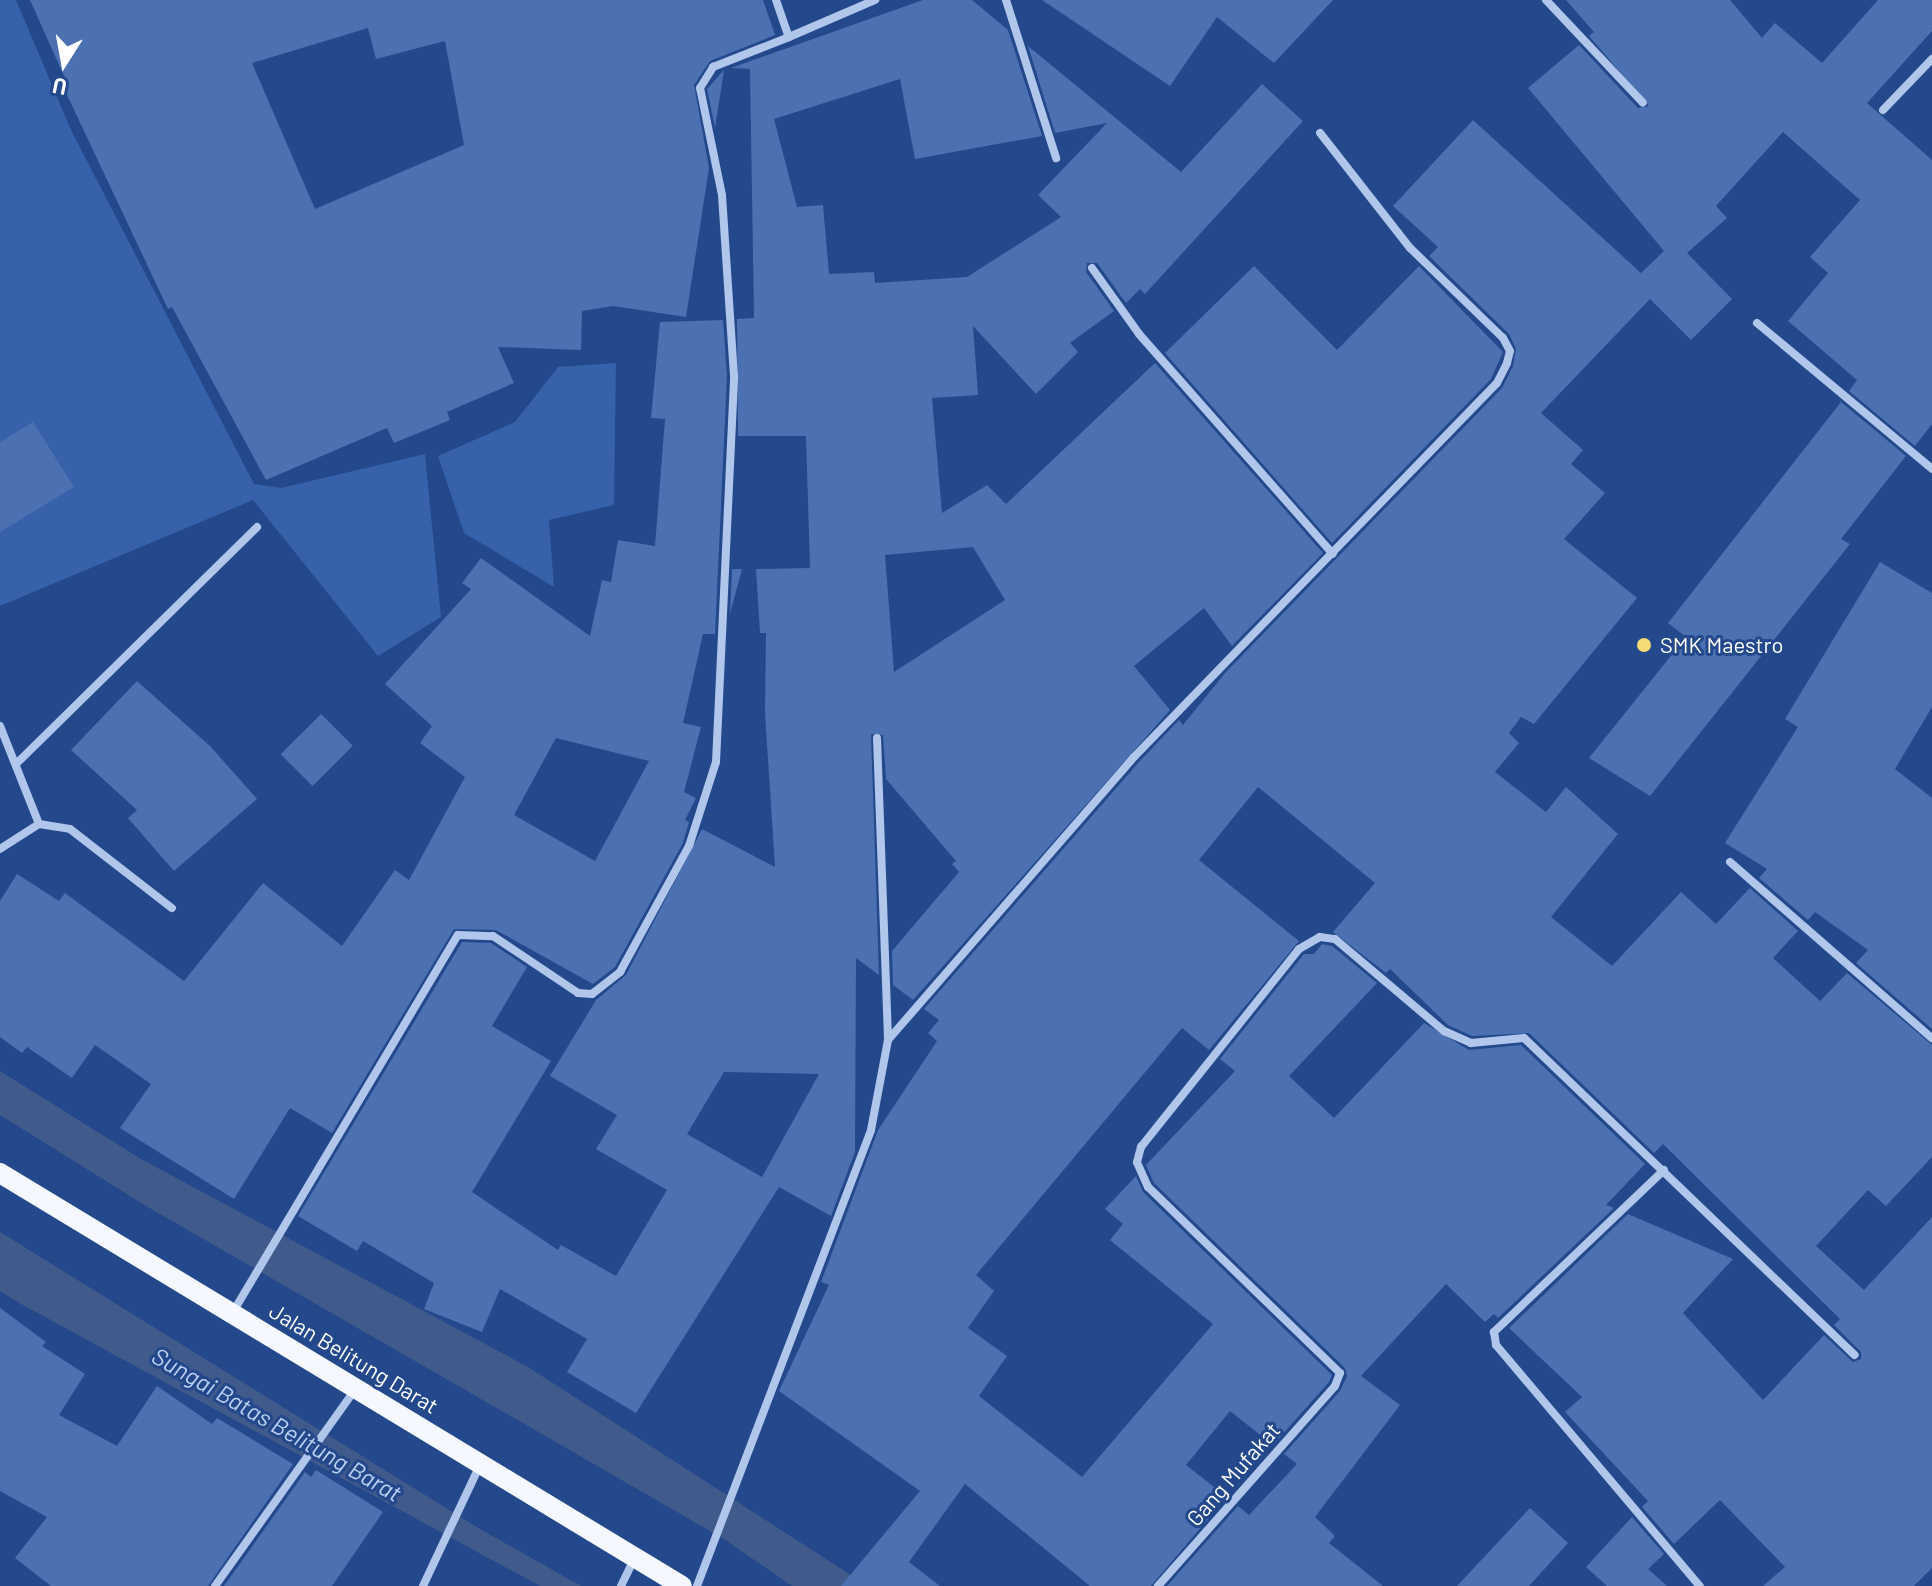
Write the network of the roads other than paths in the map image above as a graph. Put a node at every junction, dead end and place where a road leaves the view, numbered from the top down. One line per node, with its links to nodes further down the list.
1 (776, 0): 5 (street)
2 (875, 0): 5 (street)
3 (1006, 0): 10 (street)
4 (1546, 0): 7 (street)
5 (789, 37): 27 (street)
6 (1932, 59): 8 (street)
7 (1643, 103)
8 (1883, 110)
9 (1320, 133): 15 (street)
10 (1056, 158)
11 (1092, 268): 15 (street)
12 (1757, 323): 13 (street)
13 (1932, 469)
14 (257, 527): 18 (street)
15 (1333, 554): 24 (street)
16 (0, 726): 18 (street)
17 (877, 738): 24 (street)
18 (16, 764): 19 (street)
19 (39, 824): 20 (street); 22 (street)
20 (0, 849)
21 (1730, 862): 23 (street)
22 (172, 908)
23 (1932, 1038)
24 (888, 1040): 36 (street)
25 (1664, 1170): 28 (street); 37 (street, Gang Mufakat); 38 (street)
26 (0, 1173): 27 (main road, Jalan Belitung Darat)
27 (232, 1314): 29 (main road, Jalan Belitung Darat)
28 (1855, 1355)
29 (358, 1387): 30 (main road, Jalan Belitung Darat); 32 (street)
30 (481, 1463): 31 (main road, Jalan Belitung Darat); 33 (street)
31 (634, 1558): 34 (street); 35 (main road, Jalan Belitung Darat)
32 (215, 1586)
33 (423, 1586)
34 (621, 1586)
35 (682, 1586)
36 (697, 1586)
37 (1158, 1586)
38 (1700, 1586)

